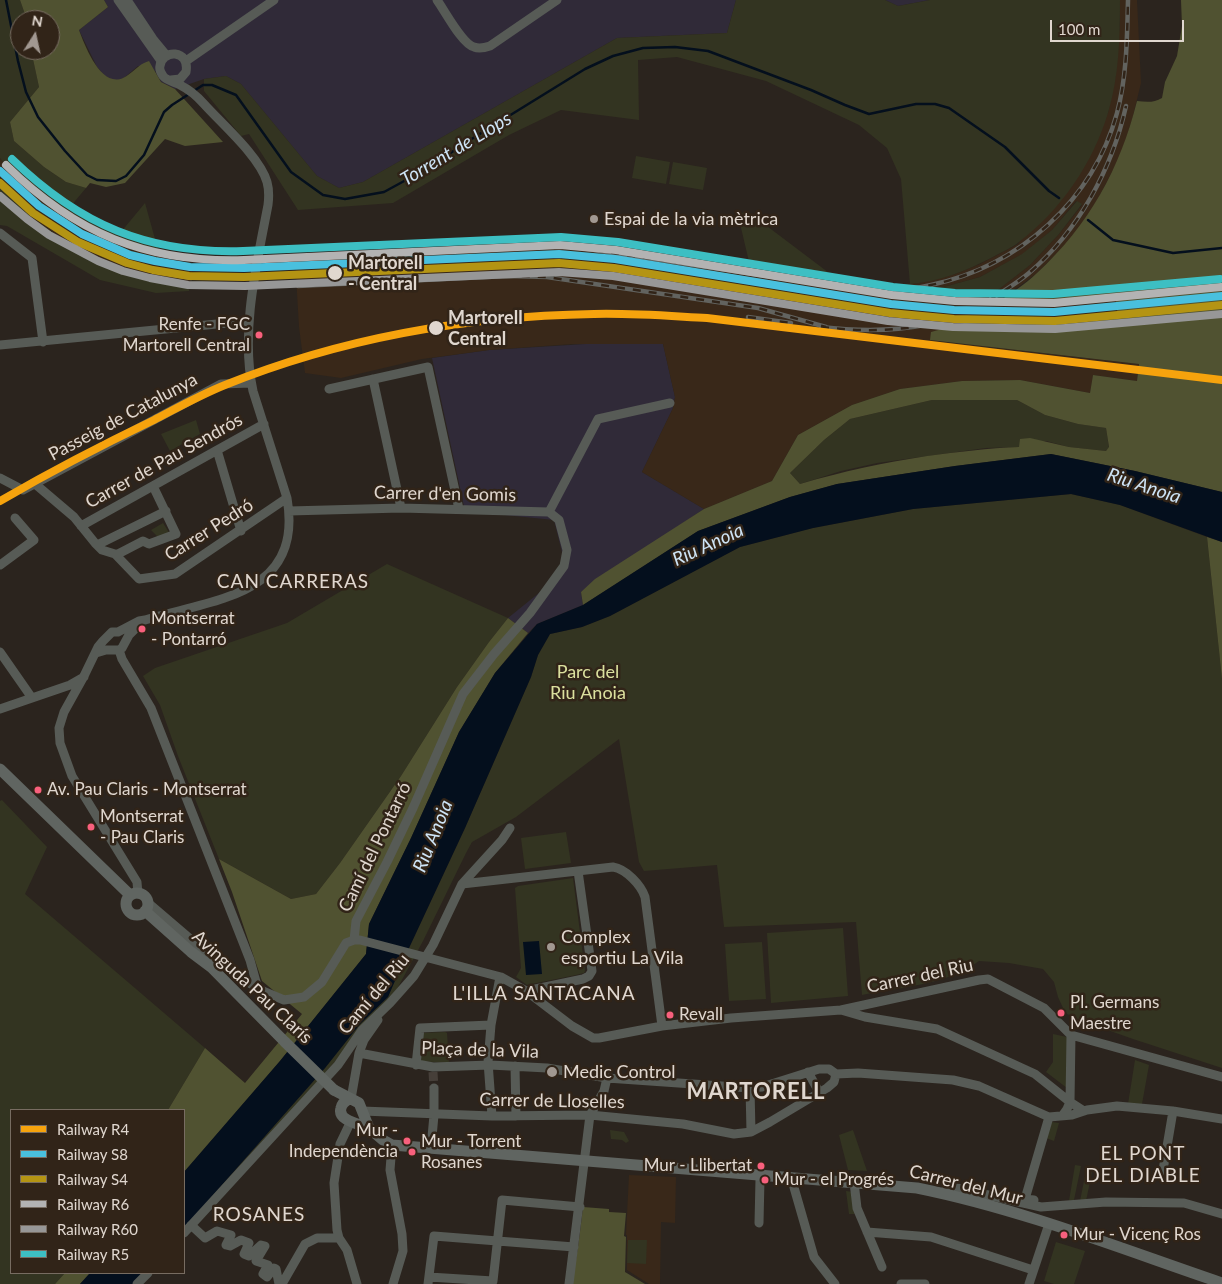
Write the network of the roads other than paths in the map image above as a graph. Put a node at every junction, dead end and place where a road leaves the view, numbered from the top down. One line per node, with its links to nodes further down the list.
1 (118, 0): 6 (street)
2 (127, 0): 6 (street)
3 (274, 0): 7 (street)
4 (437, 0): 5 (street)
5 (557, 0)
6 (164, 58): 7 (street); 9 (street)
7 (186, 61): 8 (street)
8 (185, 79): 9 (street); 9 (street); 11 (street)
9 (171, 80)
10 (0, 233): 12 (street)
11 (248, 321): 12 (street); 15 (street)
12 (43, 342): 13 (street)
13 (0, 345)
14 (373, 379): 16 (street); 24 (street); 25 (street)
15 (251, 382): 18 (street); 21 (street, Passeig de Catalunya)
16 (329, 389)
17 (670, 402): 28 (street)
18 (264, 424): 19 (street, Carrer de Pau Sendrós); 23 (street)
19 (217, 450): 22 (street, Carrer de Pau Sendrós); 31 (street)
20 (0, 478): 21 (street, Passeig de Catalunya)
21 (34, 483): 30 (street, Carrer Pedró)
22 (153, 486): 26 (street); 30 (street, Carrer de Pau Sendrós)
23 (287, 498): 27 (street); 31 (street, Carrer Pedró)
24 (401, 508): 25 (street, Carrer d'en Gomis); 27 (street, Carrer d'en Gomis)
25 (460, 509): 28 (street, Carrer d'en Gomis)
26 (166, 511): 32 (street); 33 (street)
27 (289, 511): 35 (street)
28 (549, 512): 51 (street, Camí del Pontarró)
29 (15, 518): 34 (street)
30 (81, 526): 32 (street, Carrer Pedró)
31 (241, 531): 33 (street, Carrer Pedró)
32 (97, 545): 33 (street, Carrer Pedró)
33 (116, 555)
34 (0, 565)
35 (146, 620): 36 (street); 38 (street)
36 (118, 632): 37 (street); 38 (street)
37 (108, 637): 39 (street); 41 (street)
38 (125, 641): 39 (street)
39 (116, 650): 41 (street); 54 (street)
40 (0, 652): 43 (street)
41 (96, 653): 42 (street)
42 (84, 676): 43 (street); 49 (street)
43 (32, 698): 44 (street)
44 (0, 709)
45 (1, 771): 49 (main road)
46 (510, 828): 48 (street, Camí del Riu)
47 (578, 871): 48 (street); 55 (street); 59 (street)
48 (462, 884): 52 (street, Camí del Riu)
49 (134, 894): 50 (main road); 50 (main road)
50 (146, 907): 54 (street, Camí del Pontarró); 72 (main road, Avinguda Pau Clarís, bridge)
51 (354, 940): 52 (street); 54 (street, Camí del Pontarró)
52 (425, 958): 53 (street); 56 (street, Camí del Riu)
53 (501, 977): 55 (street); 58 (street)
54 (258, 989)
55 (526, 991): 59 (street)
56 (390, 1003): 61 (street); 100 (street, Camí del Riu)
57 (841, 1010): 59 (street); 60 (street, Carrer del Riu); 73 (street)
58 (491, 1025): 62 (street); 63 (street)
59 (662, 1026)
60 (1071, 1035): 67 (street, Carrer del Riu); 73 (street)
61 (359, 1053): 62 (street, Plaça de la Vila); 72 (street)
62 (416, 1065): 63 (street, Plaça de la Vila)
63 (490, 1066): 64 (street, Plaça de la Vila); 79 (street)
64 (515, 1066): 68 (street, Plaça de la Vila); 80 (street)
65 (808, 1072): 66 (street, Plaça de la Vila); 70 (street, Plaça de la Vila); 71 (street)
66 (836, 1074): 71 (street, Carrer de Lloselles); 82 (street, Plaça de la Vila)
67 (1222, 1077)
68 (607, 1078): 70 (street, Plaça de la Vila); 78 (street)
69 (434, 1088): 77 (street)
70 (750, 1088): 86 (street)
71 (819, 1092): 86 (street, Carrer de Lloselles)
72 (348, 1101): 74 (main road); 84 (main road)
73 (1070, 1102): 75 (street); 81 (street)
74 (362, 1111): 77 (street, Carrer de Lloselles); 84 (main road); 85 (main road)
75 (1084, 1111): 76 (street); 81 (street)
76 (1173, 1111): 83 (street); 90 (street)
77 (434, 1115): 79 (street, Carrer de Lloselles); 88 (street)
78 (590, 1115): 80 (street, Carrer de Lloselles); 86 (street, Carrer de Lloselles); 89 (street)
79 (492, 1116): 80 (street, Carrer de Lloselles)
80 (516, 1116)
81 (1062, 1116): 82 (street)
82 (1049, 1117): 95 (street)
83 (1222, 1119)
84 (352, 1121): 85 (main road, Carrer del Mur); 103 (street)
85 (369, 1128): 87 (main road, Carrer del Mur)
86 (751, 1132)
87 (392, 1144): 88 (main road, Carrer del Mur); 114 (street)
88 (431, 1148): 89 (main road, Carrer del Mur)
89 (585, 1160): 91 (main road, Carrer del Mur); 96 (street)
90 (1162, 1176)
91 (791, 1177): 93 (main road, Carrer del Mur); 116 (street)
92 (760, 1179): 98 (street)
93 (854, 1182): 94 (main road, Carrer del Mur); 102 (street)
94 (939, 1192): 95 (street); 99 (main road, Carrer del Mur)
95 (1069, 1205): 97 (street)
96 (580, 1207): 104 (street); 105 (street)
97 (1222, 1214)
98 (759, 1223)
99 (1049, 1224): 107 (street); 110 (main road, Carrer del Mur)
100 (191, 1225): 101 (street, Camí del Riu); 112 (street)
101 (185, 1232)
102 (867, 1232): 106 (street); 107 (street)
103 (339, 1238): 112 (street); 113 (street)
104 (498, 1241): 105 (street); 109 (street); 109 (street)
105 (574, 1247): 115 (street)
106 (882, 1266)
107 (1033, 1270): 120 (street)
108 (147, 1274): 111 (street)
109 (429, 1280)
110 (1222, 1282)
111 (137, 1284)
112 (280, 1284)
113 (357, 1284)
114 (393, 1284)
115 (569, 1284)
116 (835, 1284): 117 (street)
117 (840, 1284)
118 (901, 1284): 119 (street)
119 (925, 1284)
120 (1029, 1284)

